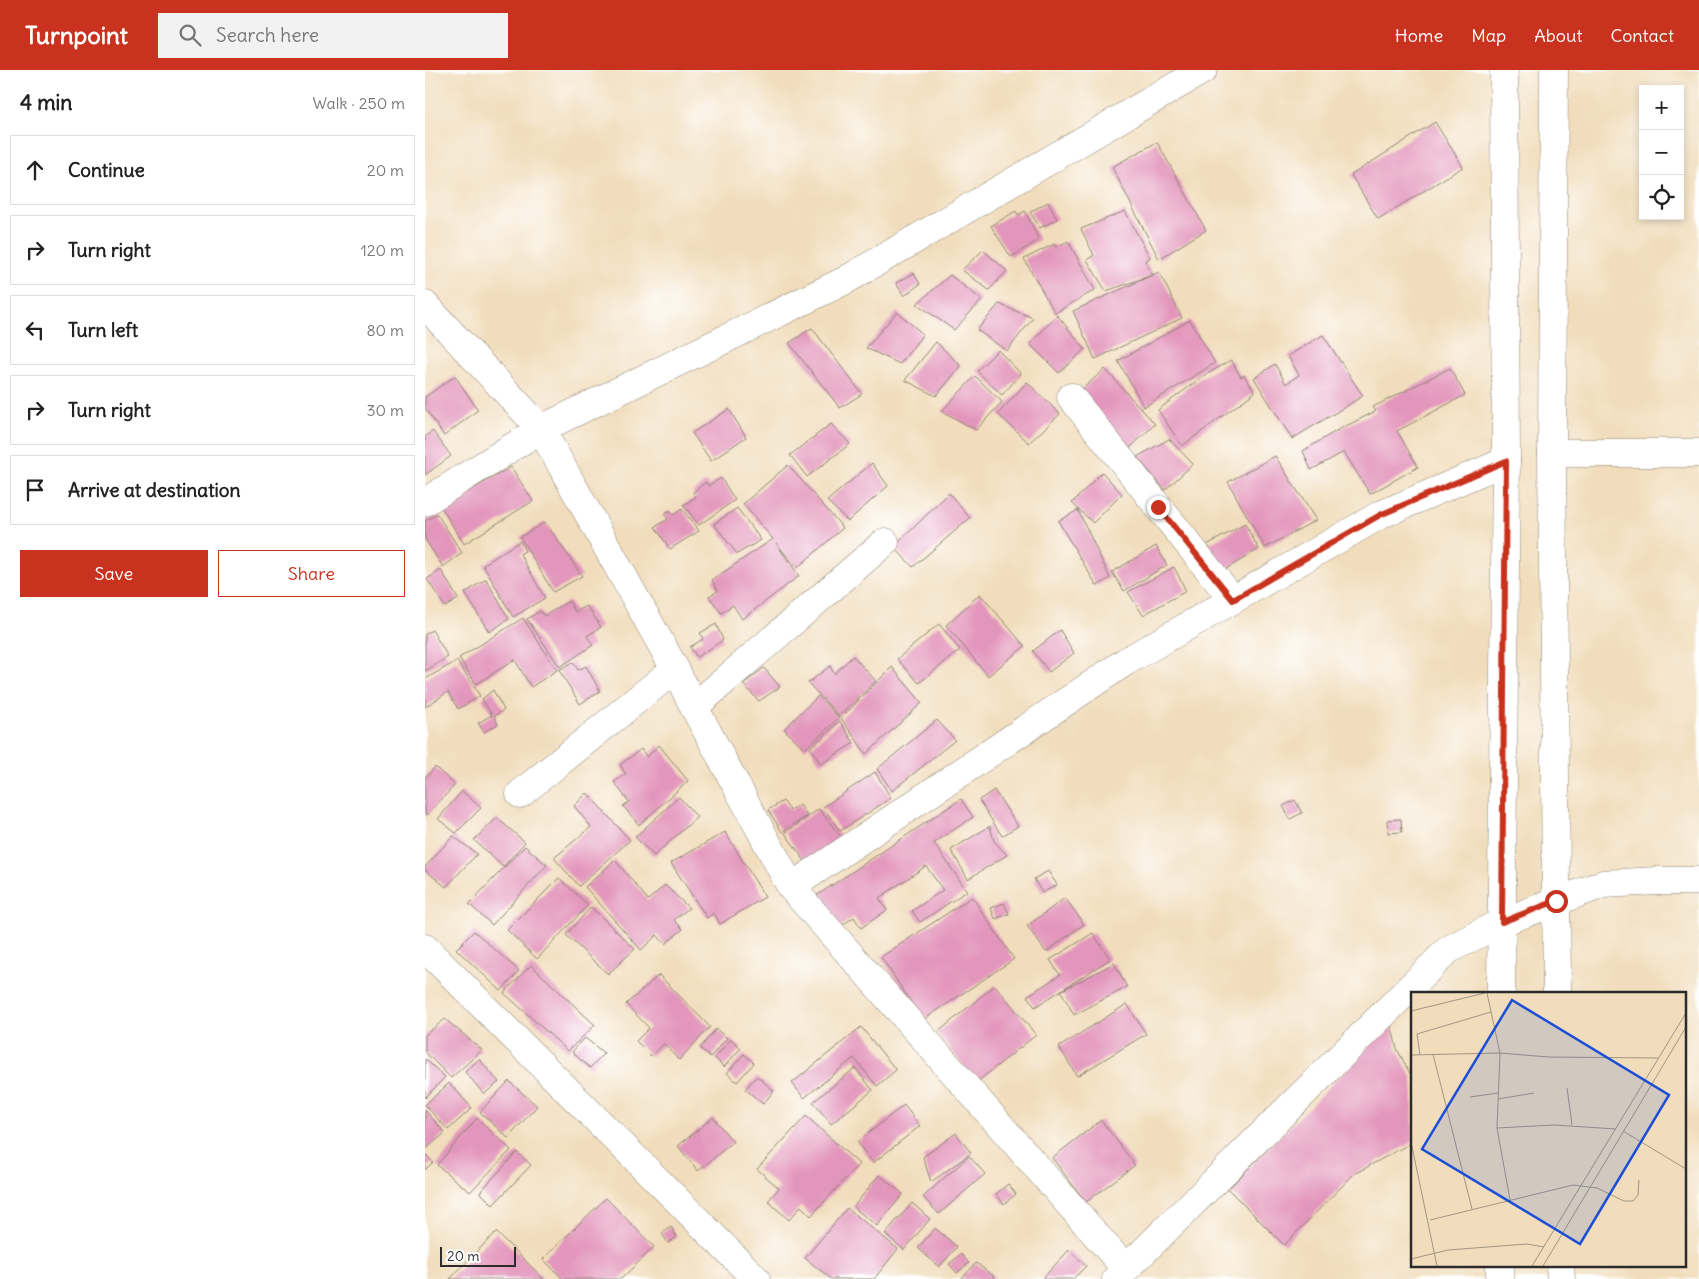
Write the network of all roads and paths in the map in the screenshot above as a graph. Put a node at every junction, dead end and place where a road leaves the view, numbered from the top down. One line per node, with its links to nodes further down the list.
1 (1203, 70): 6 (street)
2 (1504, 70): 9 (street)
3 (1554, 70): 7 (street)
4 (425, 305): 6 (street)
5 (1071, 397): 12 (street)
6 (541, 429): 10 (street); 13 (street)
7 (1552, 453): 8 (street); 18 (street)
8 (1699, 453)
9 (1506, 461): 12 (street); 19 (street)
10 (425, 502)
11 (885, 542): 14 (street)
12 (1233, 600): 17 (street)
13 (675, 668): 14 (street); 15 (street)
14 (694, 707): 17 (street)
15 (520, 794)
16 (1699, 881): 18 (street)
17 (791, 887): 25 (street)
18 (1556, 901): 19 (street); 22 (street)
19 (1502, 922): 21 (street); 25 (street)
20 (425, 948): 26 (street)
21 (1501, 992)
22 (1557, 992)
23 (1501, 1266): 27 (street)
24 (1561, 1266): 28 (street)
25 (1121, 1274)
26 (757, 1279)
27 (1500, 1279)
28 (1561, 1279)

